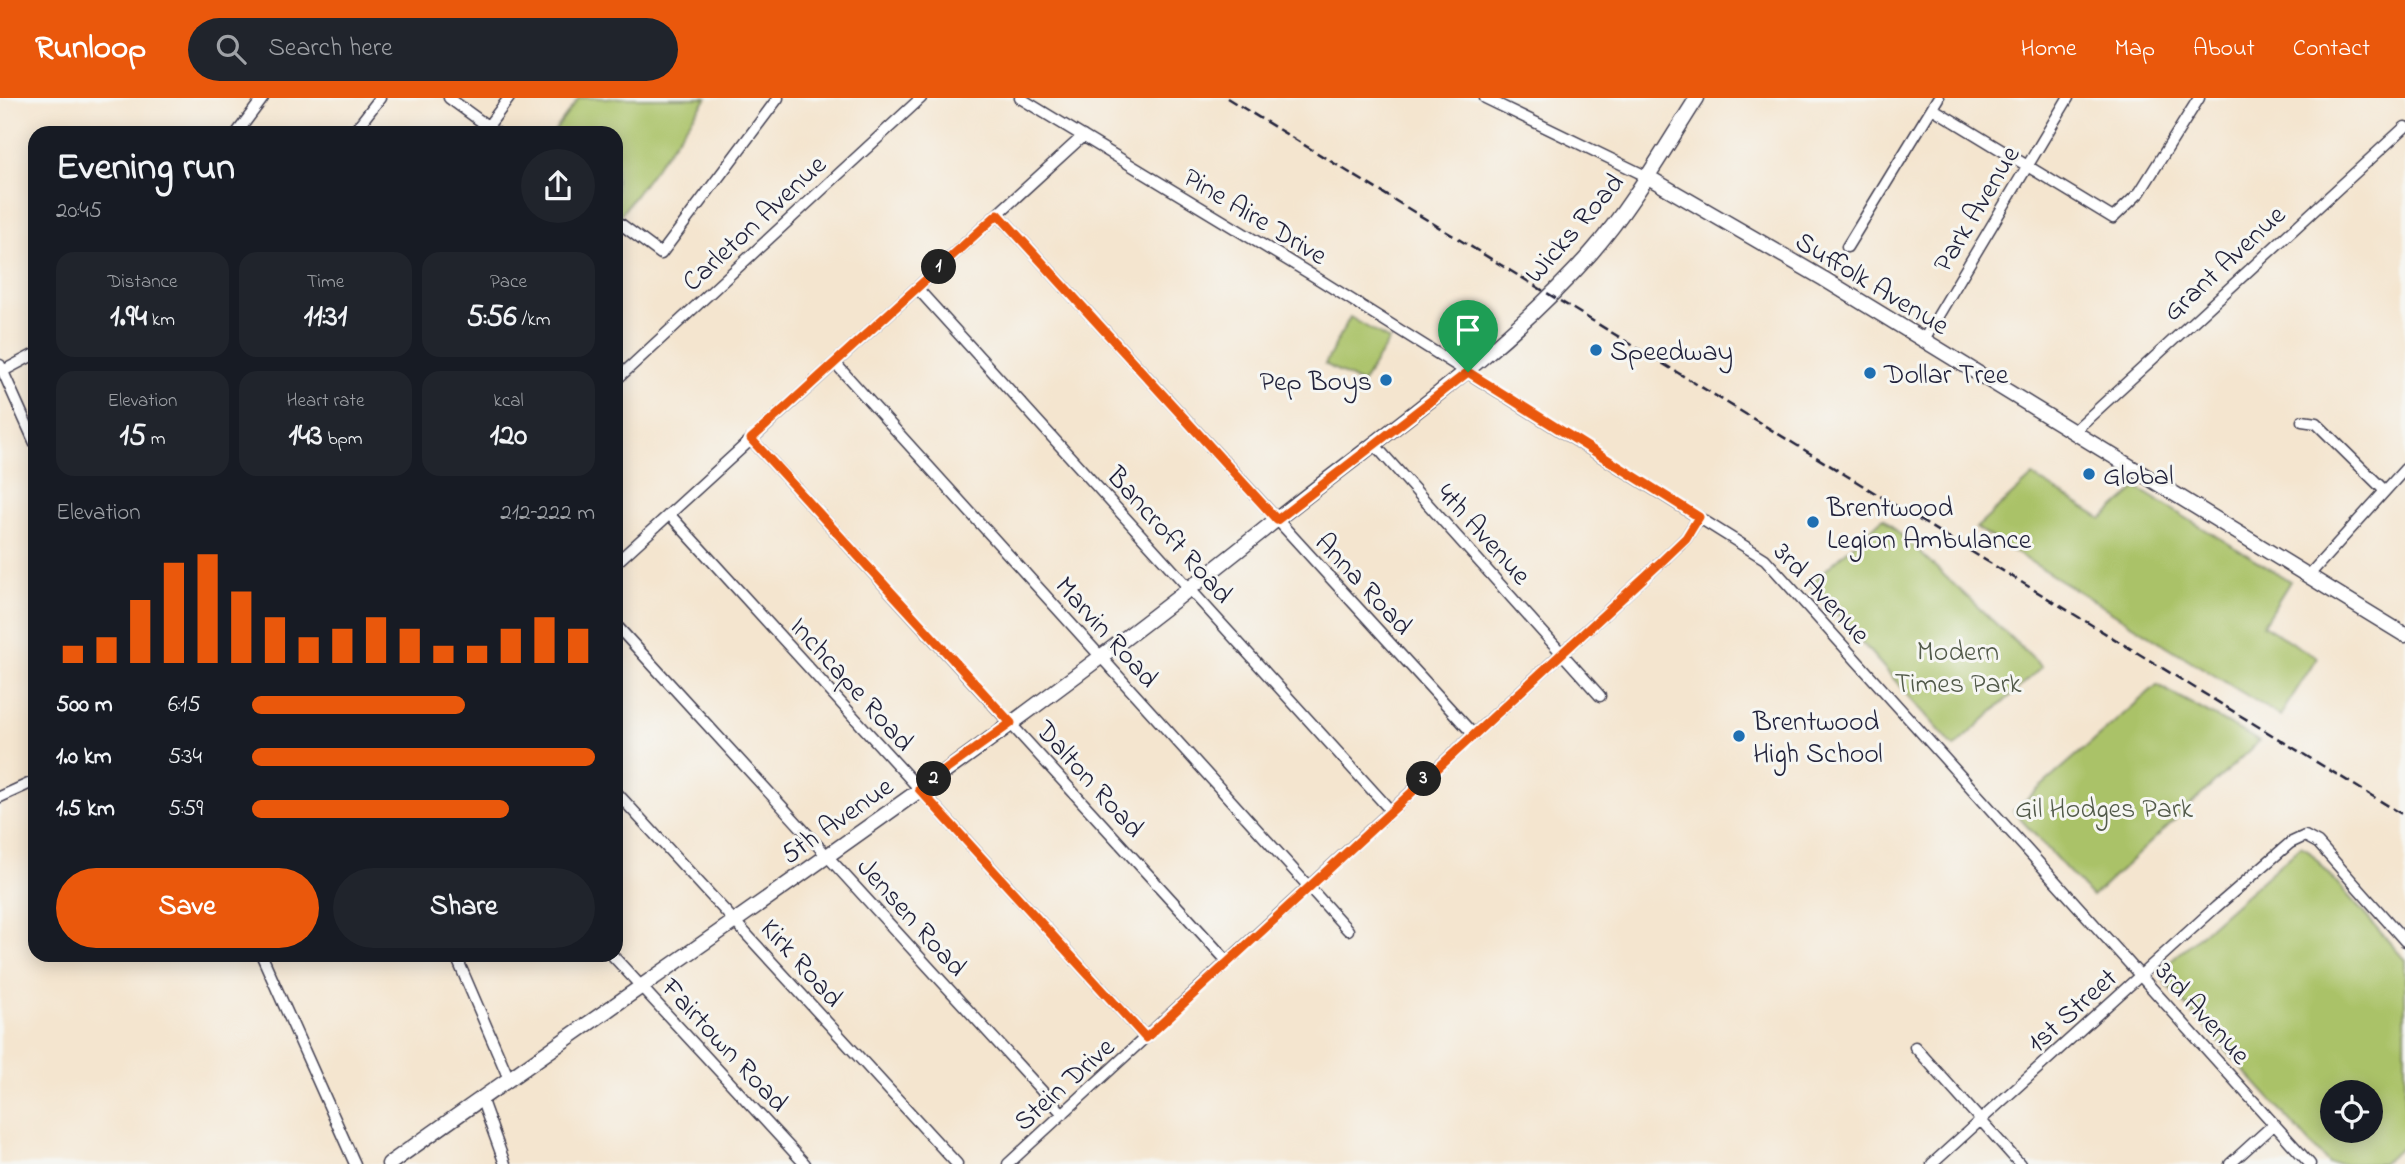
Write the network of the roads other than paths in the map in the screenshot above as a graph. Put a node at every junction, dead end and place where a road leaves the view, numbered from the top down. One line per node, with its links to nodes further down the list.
1 (263, 98): 13 (street)
2 (380, 98): 14 (street)
3 (449, 98): 15 (street)
4 (509, 98): 16 (street)
5 (778, 98): 22 (street)
6 (921, 98): 30 (street, Carleton Avenue)
7 (1020, 98): 18 (street, Pine Aire Drive)
8 (1485, 98): 20 (street, Suffolk Avenue)
9 (1697, 98): 20 (main road, Wicks Road)
10 (2068, 98): 19 (street, Park Avenue)
11 (2199, 98): 19 (street)
12 (1936, 103): 19 (street); 23 (street)
13 (242, 126)
14 (359, 126)
15 (483, 126)
16 (492, 126)
17 (2405, 127): 33 (street, Grant Avenue)
18 (1083, 136): 21 (street); 29 (street, Pine Aire Drive)
19 (2026, 167): 25 (street, Park Avenue)
20 (1647, 177): 25 (main road, Suffolk Avenue); 29 (main road, Wicks Road)
21 (998, 214): 24 (street); 40 (street, Anna Road)
22 (623, 226)
23 (1847, 247)
24 (917, 288): 27 (street); 43 (street, Bancroft Road)
25 (1923, 341): 33 (main road, Suffolk Avenue)
26 (28, 357): 28 (street)
27 (835, 363): 34 (street); 47 (street, Marvin Road)
28 (2, 368): 32 (street)
29 (1468, 372): 35 (main road, 5th Avenue); 39 (street, 3rd Avenue)
30 (623, 374)
31 (2302, 421): 37 (street)
32 (28, 427)
33 (2072, 433): 42 (main road, Suffolk Avenue)
34 (751, 439): 38 (street); 49 (street, Dalton Road)
35 (1374, 443): 40 (main road, 5th Avenue); 46 (street, 4th Avenue)
36 (2405, 469): 37 (street)
37 (2385, 491): 42 (street)
38 (669, 514): 41 (street); 52 (street, Inchcape Road)
39 (1699, 517): 46 (street, Stein Drive); 65 (street, 3rd Avenue)
40 (1277, 520): 43 (main road, 5th Avenue); 50 (street, Anna Road)
41 (623, 557)
42 (2309, 575): 45 (main road, Suffolk Avenue)
43 (1190, 589): 47 (main road, 5th Avenue); 55 (street, Bancroft Road)
44 (623, 633): 56 (street, Jensen Road)
45 (2405, 635)
46 (1561, 653): 48 (street, 4th Avenue); 50 (street, Stein Drive)
47 (1100, 656): 49 (main road, 5th Avenue); 57 (street, Marvin Road)
48 (1600, 696)
49 (1011, 723): 52 (main road, 5th Avenue); 61 (street, Dalton Road)
50 (1473, 734): 55 (street, Stein Drive)
51 (28, 784): 53 (street)
52 (919, 789): 56 (main road, 5th Avenue); 67 (street, Inchcape Road)
53 (0, 797)
54 (623, 800): 58 (street, Kirk Road)
55 (1391, 811): 57 (street, Stein Drive)
56 (827, 855): 58 (main road, 5th Avenue); 71 (street, Jensen Road)
57 (1308, 887): 59 (street, Marvin Road); 61 (street, Stein Drive)
58 (734, 921): 66 (main road, 5th Avenue); 78 (street, Kirk Road)
59 (1348, 930)
60 (2405, 941): 65 (street, 1st Street)
61 (1227, 961): 67 (street, Stein Drive)
62 (265, 962): 74 (street)
63 (459, 962): 69 (street)
64 (619, 962): 66 (street, Fairtown Road)
65 (2141, 977): 72 (street, 1st Street); 73 (street, 3rd Avenue)
66 (641, 986): 69 (main road, 5th Avenue); 77 (street, Fairtown Road)
67 (1146, 1038): 71 (street, Stein Drive)
68 (1915, 1047): 72 (street)
69 (509, 1079): 70 (main road, 5th Avenue)
70 (481, 1098): 75 (main road, 5th Avenue); 76 (street)
71 (1063, 1114): 79 (street, Stein Drive)
72 (1981, 1121): 80 (street, 1st Street); 81 (street)
73 (2274, 1124): 82 (street); 83 (street, 3rd Avenue)
74 (355, 1164)
75 (389, 1164)
76 (505, 1164)
77 (805, 1164)
78 (957, 1164)
79 (1008, 1164)
80 (1932, 1164)
81 (2020, 1164)
82 (2230, 1164)
83 (2310, 1164)

